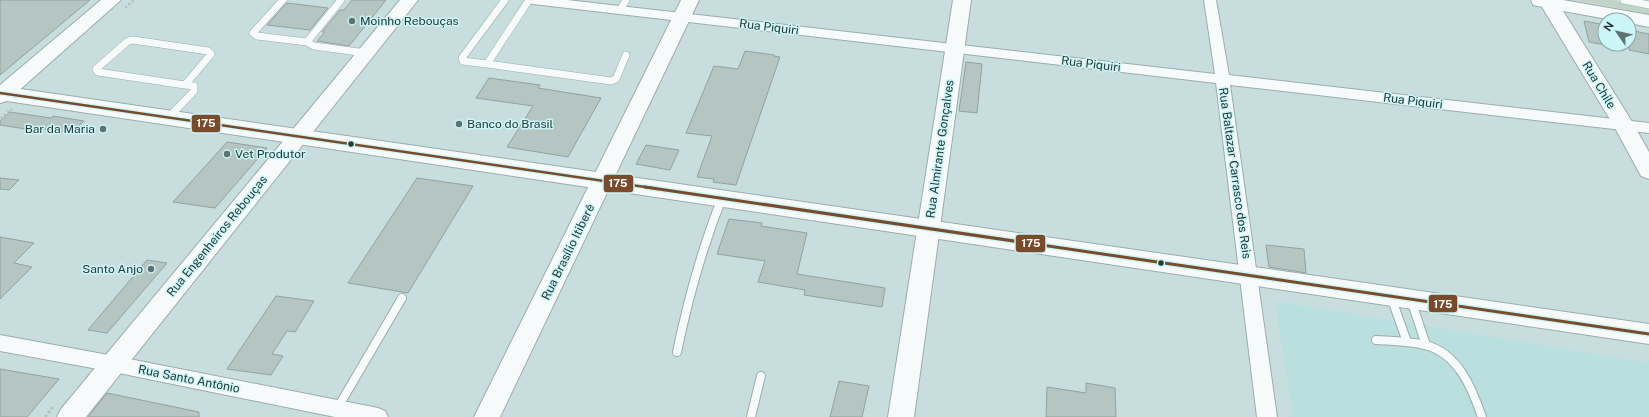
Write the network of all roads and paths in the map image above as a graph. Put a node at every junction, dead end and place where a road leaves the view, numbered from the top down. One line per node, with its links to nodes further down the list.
1 (112, 0): 23 (main road)
2 (283, 0): 16 (lane)
3 (341, 0): 16 (lane)
4 (409, 0): 18 (main road, Rua Engenheiros Rebouças)
5 (505, 0): 20 (lane)
6 (529, 0): 20 (lane)
7 (533, 0): 12 (street, Rua Piquiri)
8 (962, 0): 17 (main road, Rua Almirante Gonçalves)
9 (1210, 0): 21 (street, Rua Baltazar Carrasco dos Reis)
10 (1624, 0): 13 (lane)
11 (1548, 1): 15 (main road); 27 (main road, Rua Chile)
12 (623, 5): 14 (street, Rua Piquiri)
13 (1649, 5)
14 (686, 9): 17 (street, Rua Piquiri); 31 (main road, Rua Brasílio Itiberê)
15 (1649, 20)
16 (307, 42): 18 (lane)
17 (955, 48): 21 (street, Rua Piquiri); 33 (main road, Rua Almirante Gonçalves)
18 (366, 53): 29 (main road, Rua Engenheiros Rebouças)
19 (626, 55): 20 (lane)
20 (487, 64)
21 (1222, 79): 27 (street, Rua Piquiri); 34 (street, Rua Baltazar Carrasco dos Reis)
22 (185, 85): 22 (lane); 25 (lane)
23 (1, 94): 25 (main road)
24 (16, 109): 26 (path)
25 (169, 117): 29 (main road)
26 (0, 118)
27 (1624, 125): 28 (street, Rua Piquiri); 30 (main road, Rua Chile)
28 (1649, 128)
29 (298, 136): 31 (main road); 43 (main road, Rua Engenheiros Rebouças)
30 (1649, 171)
31 (602, 180): 32 (main road); 48 (main road, Rua Brasílio Itiberê)
32 (722, 198): 33 (main road); 42 (lane)
33 (929, 228): 34 (main road); 50 (main road, Rua Almirante Gonçalves)
34 (1248, 275): 36 (main road); 51 (street, Rua Baltazar Carrasco dos Reis)
35 (402, 298): 45 (lane)
36 (1401, 298): 37 (main road); 39 (lane); 41 (lane)
37 (1649, 334)
38 (1376, 340): 39 (lane)
39 (1407, 342): 41 (lane)
40 (0, 344): 43 (street, Rua Santo Antônio)
41 (1426, 345): 52 (lane)
42 (677, 352)
43 (114, 364): 45 (street, Rua Santo Antônio); 46 (main road, Rua Engenheiros Rebouças)
44 (762, 376): 49 (lane)
45 (336, 409): 47 (street, Rua Santo Antônio)
46 (70, 417)
47 (378, 417)
48 (487, 417)
49 (751, 417)
50 (902, 417)
51 (1267, 417)
52 (1482, 417)

